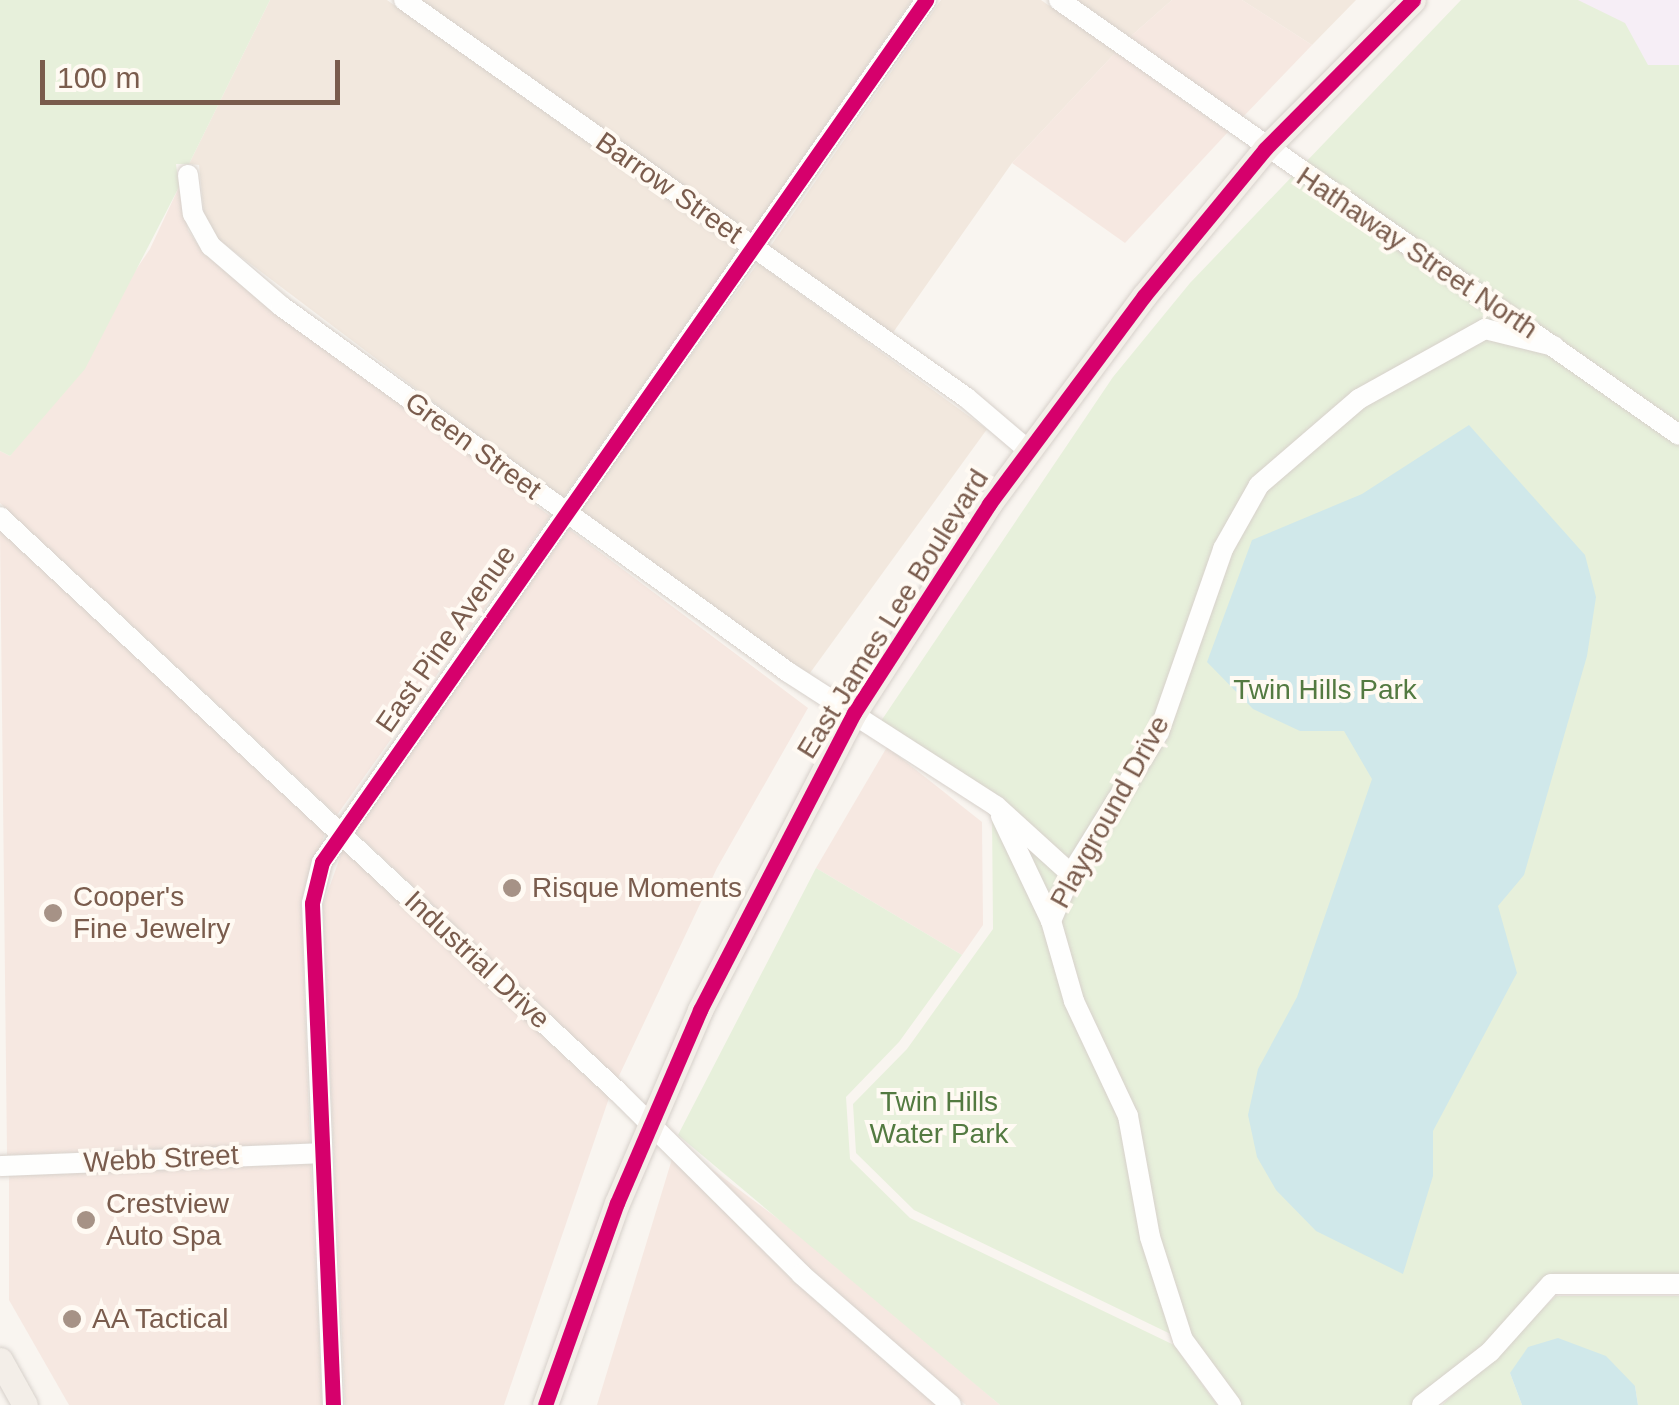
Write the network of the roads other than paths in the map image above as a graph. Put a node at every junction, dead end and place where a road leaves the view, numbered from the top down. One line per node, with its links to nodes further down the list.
1 (404, 0): 7 (street, Barrow Street)
2 (926, 0): 7 (street, East Pine Avenue)
3 (1059, 0): 5 (street, Hathaway Street North)
4 (1413, 0): 5 (main road, East James Lee Boulevard)
5 (1265, 149): 8 (street, Hathaway Street North); 10 (main road, East James Lee Boulevard)
6 (188, 175): 11 (street, Green Street)
7 (754, 248): 10 (street, Barrow Street); 11 (street, East Pine Avenue)
8 (1554, 346): 9 (street, Hathaway Street North); 16 (street, Playground Drive)
9 (1679, 435)
10 (1028, 450): 13 (main road, East James Lee Boulevard)
11 (565, 514): 13 (street, Green Street); 15 (street, East Pine Avenue)
12 (0, 517): 15 (street, Industrial Drive)
13 (854, 713): 14 (street, Green Street); 18 (main road, East James Lee Boulevard)
14 (996, 806): 16 (street, Green Street); 17 (street)
15 (340, 832): 18 (street, Industrial Drive); 19 (street, East Pine Avenue)
16 (1071, 874): 17 (street, Playground Drive)
17 (1051, 921): 27 (street, Playground Drive)
18 (651, 1123): 25 (main road, East James Lee Boulevard); 26 (street, Industrial Drive)
19 (322, 1153): 20 (street, Webb Street); 24 (street, East Pine Avenue)
20 (0, 1166)
21 (1679, 1284): 28 (street)
22 (0, 1360): 23 (main road)
23 (25, 1405)
24 (334, 1405)
25 (545, 1405)
26 (951, 1405)
27 (1232, 1405)
28 (1422, 1405)

